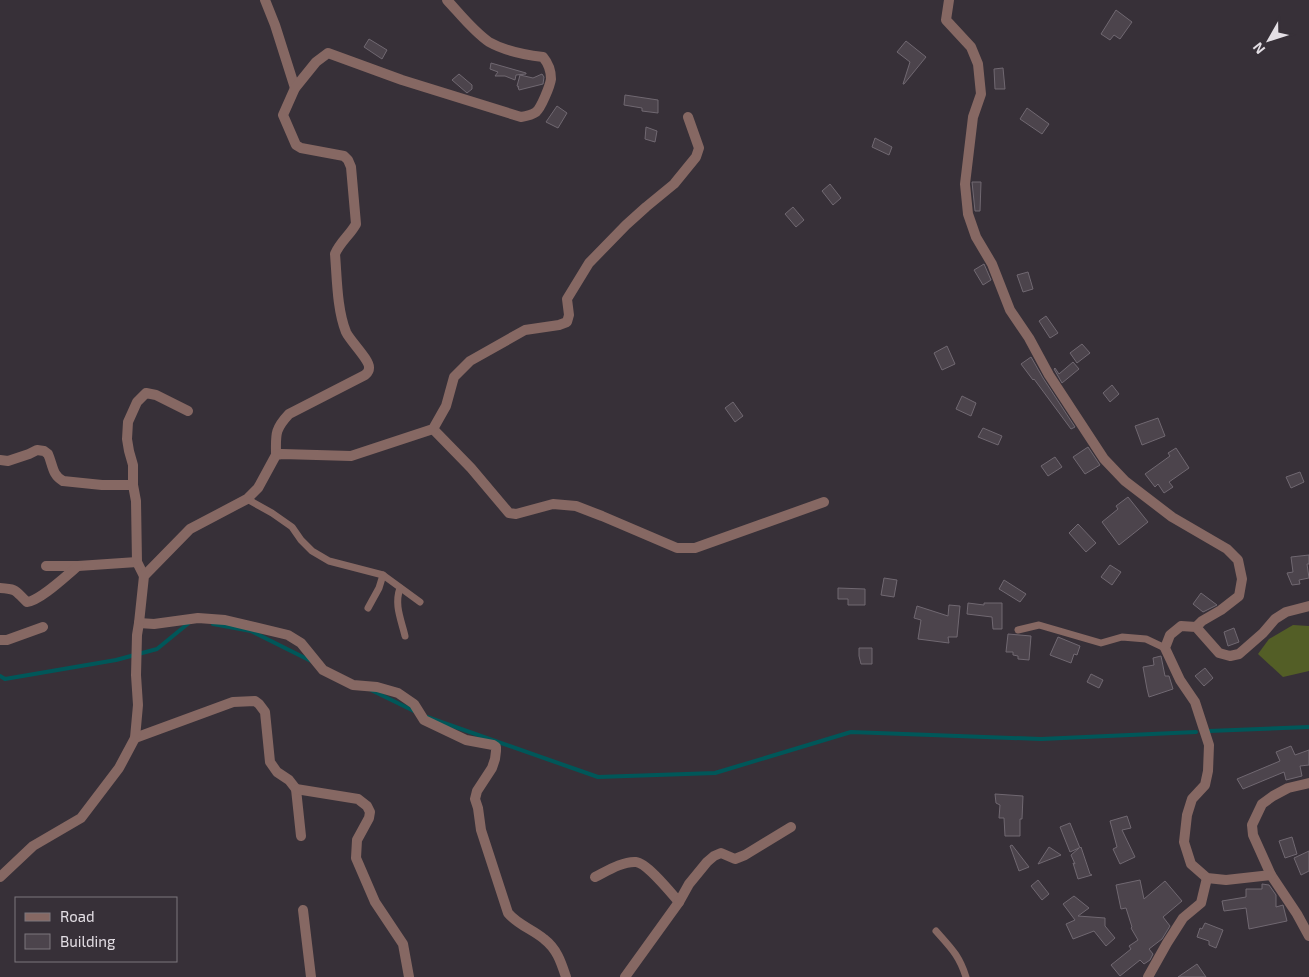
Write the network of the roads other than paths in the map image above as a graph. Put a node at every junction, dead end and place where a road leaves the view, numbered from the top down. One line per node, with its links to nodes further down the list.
1 (265, 0): 4 (street)
2 (447, 0): 4 (street)
3 (949, 0): 25 (street)
4 (294, 88): 8 (street)
5 (688, 117): 7 (street)
6 (188, 411): 10 (street)
7 (433, 429): 8 (street); 12 (street)
8 (276, 455): 11 (street)
9 (0, 460): 10 (street)
10 (133, 485): 13 (street)
11 (248, 499): 16 (lane); 17 (street)
12 (824, 502)
13 (137, 562): 15 (street); 17 (street)
14 (46, 566): 15 (street)
15 (78, 566): 18 (street)
16 (383, 575): 19 (lane); 22 (lane)
17 (144, 576): 23 (street)
18 (0, 588)
19 (400, 588): 20 (lane); 27 (lane)
20 (420, 602)
21 (1309, 606): 25 (street)
22 (368, 608)
23 (139, 623): 30 (street); 45 (street)
24 (43, 627): 28 (street)
25 (1196, 627): 29 (street)
26 (1018, 630): 29 (lane)
27 (406, 636)
28 (0, 640)
29 (1165, 648): 38 (street)
30 (135, 738): 32 (street); 37 (street)
31 (1309, 783): 35 (street)
32 (296, 789): 34 (street); 44 (street)
33 (791, 827): 39 (street)
34 (301, 836)
35 (1271, 875): 38 (street); 42 (street)
36 (595, 876): 39 (street)
37 (0, 877)
38 (1207, 878): 48 (street)
39 (679, 902): 46 (street)
40 (302, 910): 43 (street)
41 (936, 931): 47 (lane)
42 (1309, 936)
43 (311, 977)
44 (408, 977)
45 (566, 977)
46 (625, 977)
47 (966, 977)
48 (1148, 977)

